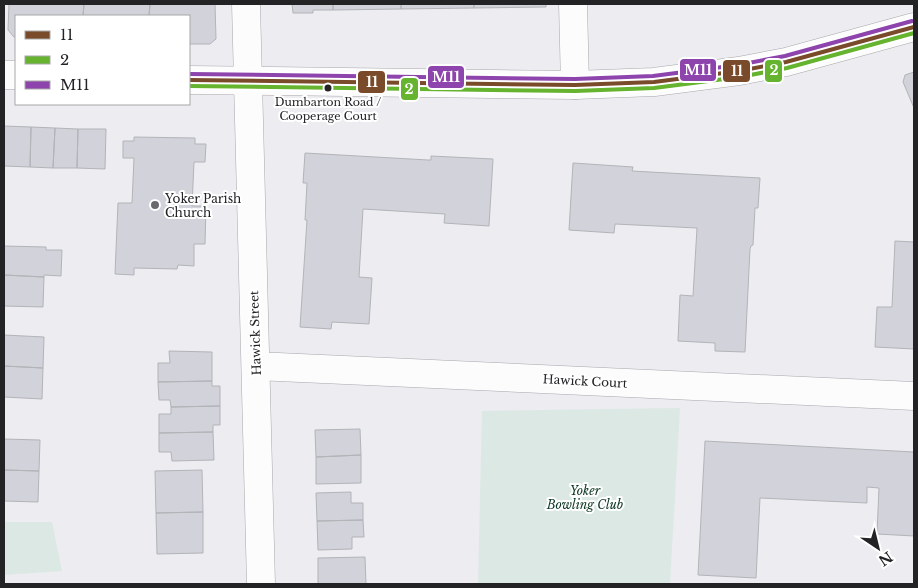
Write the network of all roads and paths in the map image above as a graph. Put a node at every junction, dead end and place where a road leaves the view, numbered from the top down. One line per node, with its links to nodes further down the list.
1 (246, 4): 5 (street, Hawick Street)
2 (573, 4): 6 (street)
3 (914, 27): 6 (street)
4 (190, 80): 5 (street)
5 (247, 81): 6 (street); 7 (street, Hawick Street)
6 (575, 85)
7 (256, 366): 8 (street, Hawick Court); 9 (street, Hawick Street)
8 (914, 396)
9 (261, 584)

